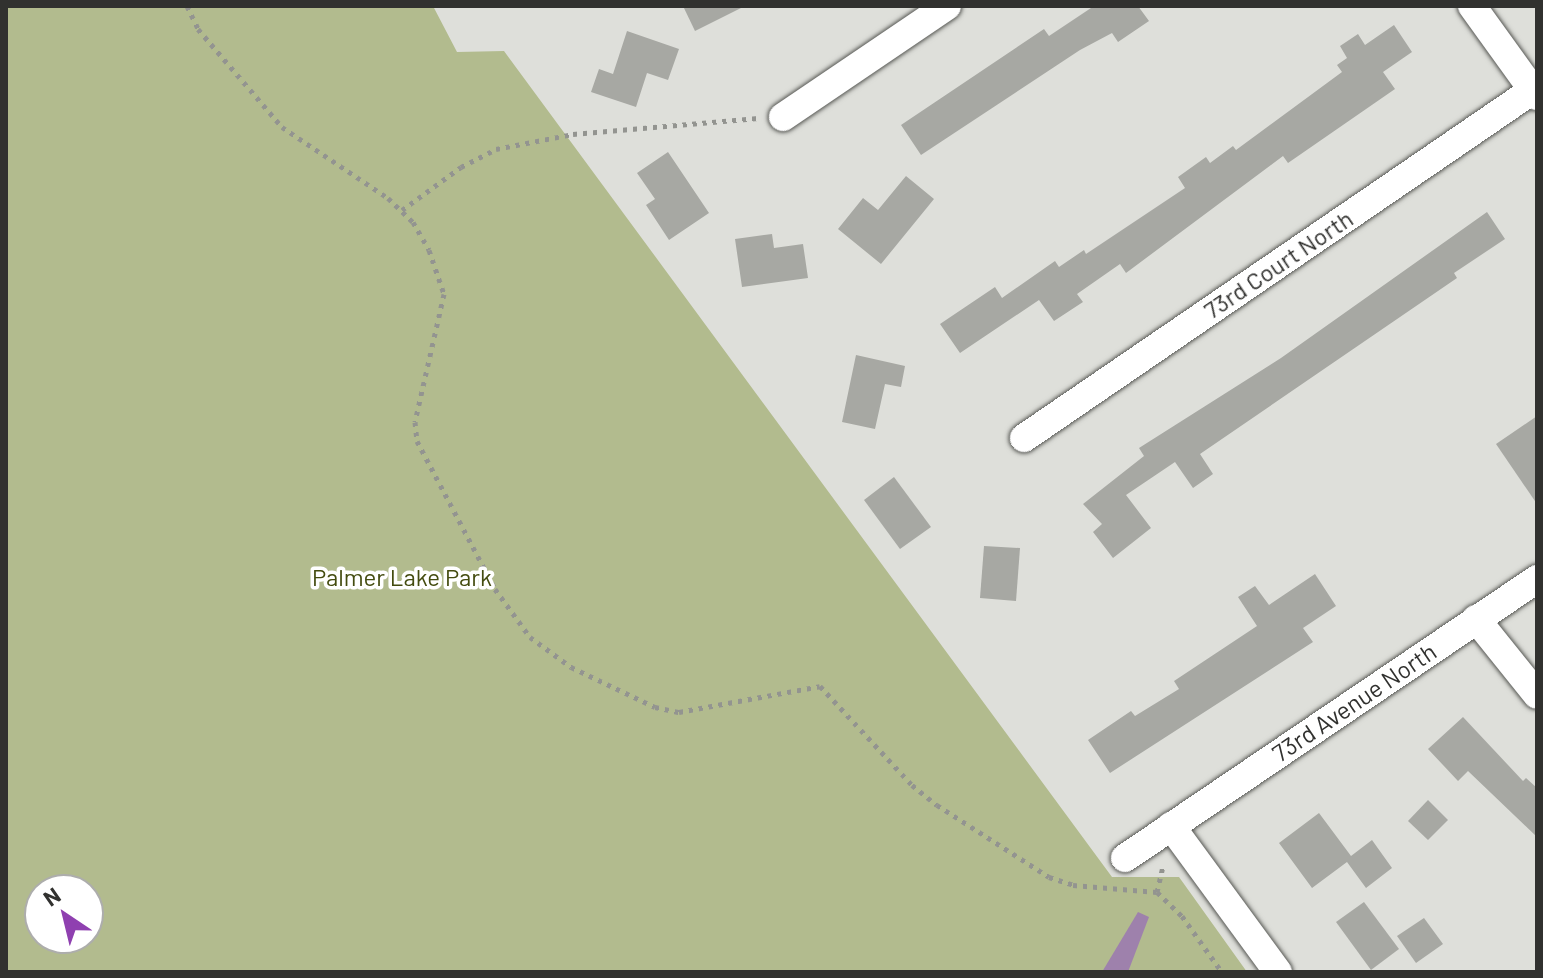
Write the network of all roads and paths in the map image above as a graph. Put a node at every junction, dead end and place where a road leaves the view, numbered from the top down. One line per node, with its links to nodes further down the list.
1 (187, 6): 6 (path)
2 (947, 6): 5 (street)
3 (1472, 6): 4 (street)
4 (1535, 93): 7 (street, 73rd Court North)
5 (783, 117): 6 (path)
6 (402, 210): 13 (path)
7 (1024, 438)
8 (1537, 579): 9 (street, 73rd Avenue North)
9 (1476, 619): 10 (street); 11 (street, 73rd Avenue North)
10 (1537, 695)
11 (1171, 826): 12 (street, 73rd Avenue North); 14 (street)
12 (1125, 858)
13 (1222, 972)
14 (1278, 972)

